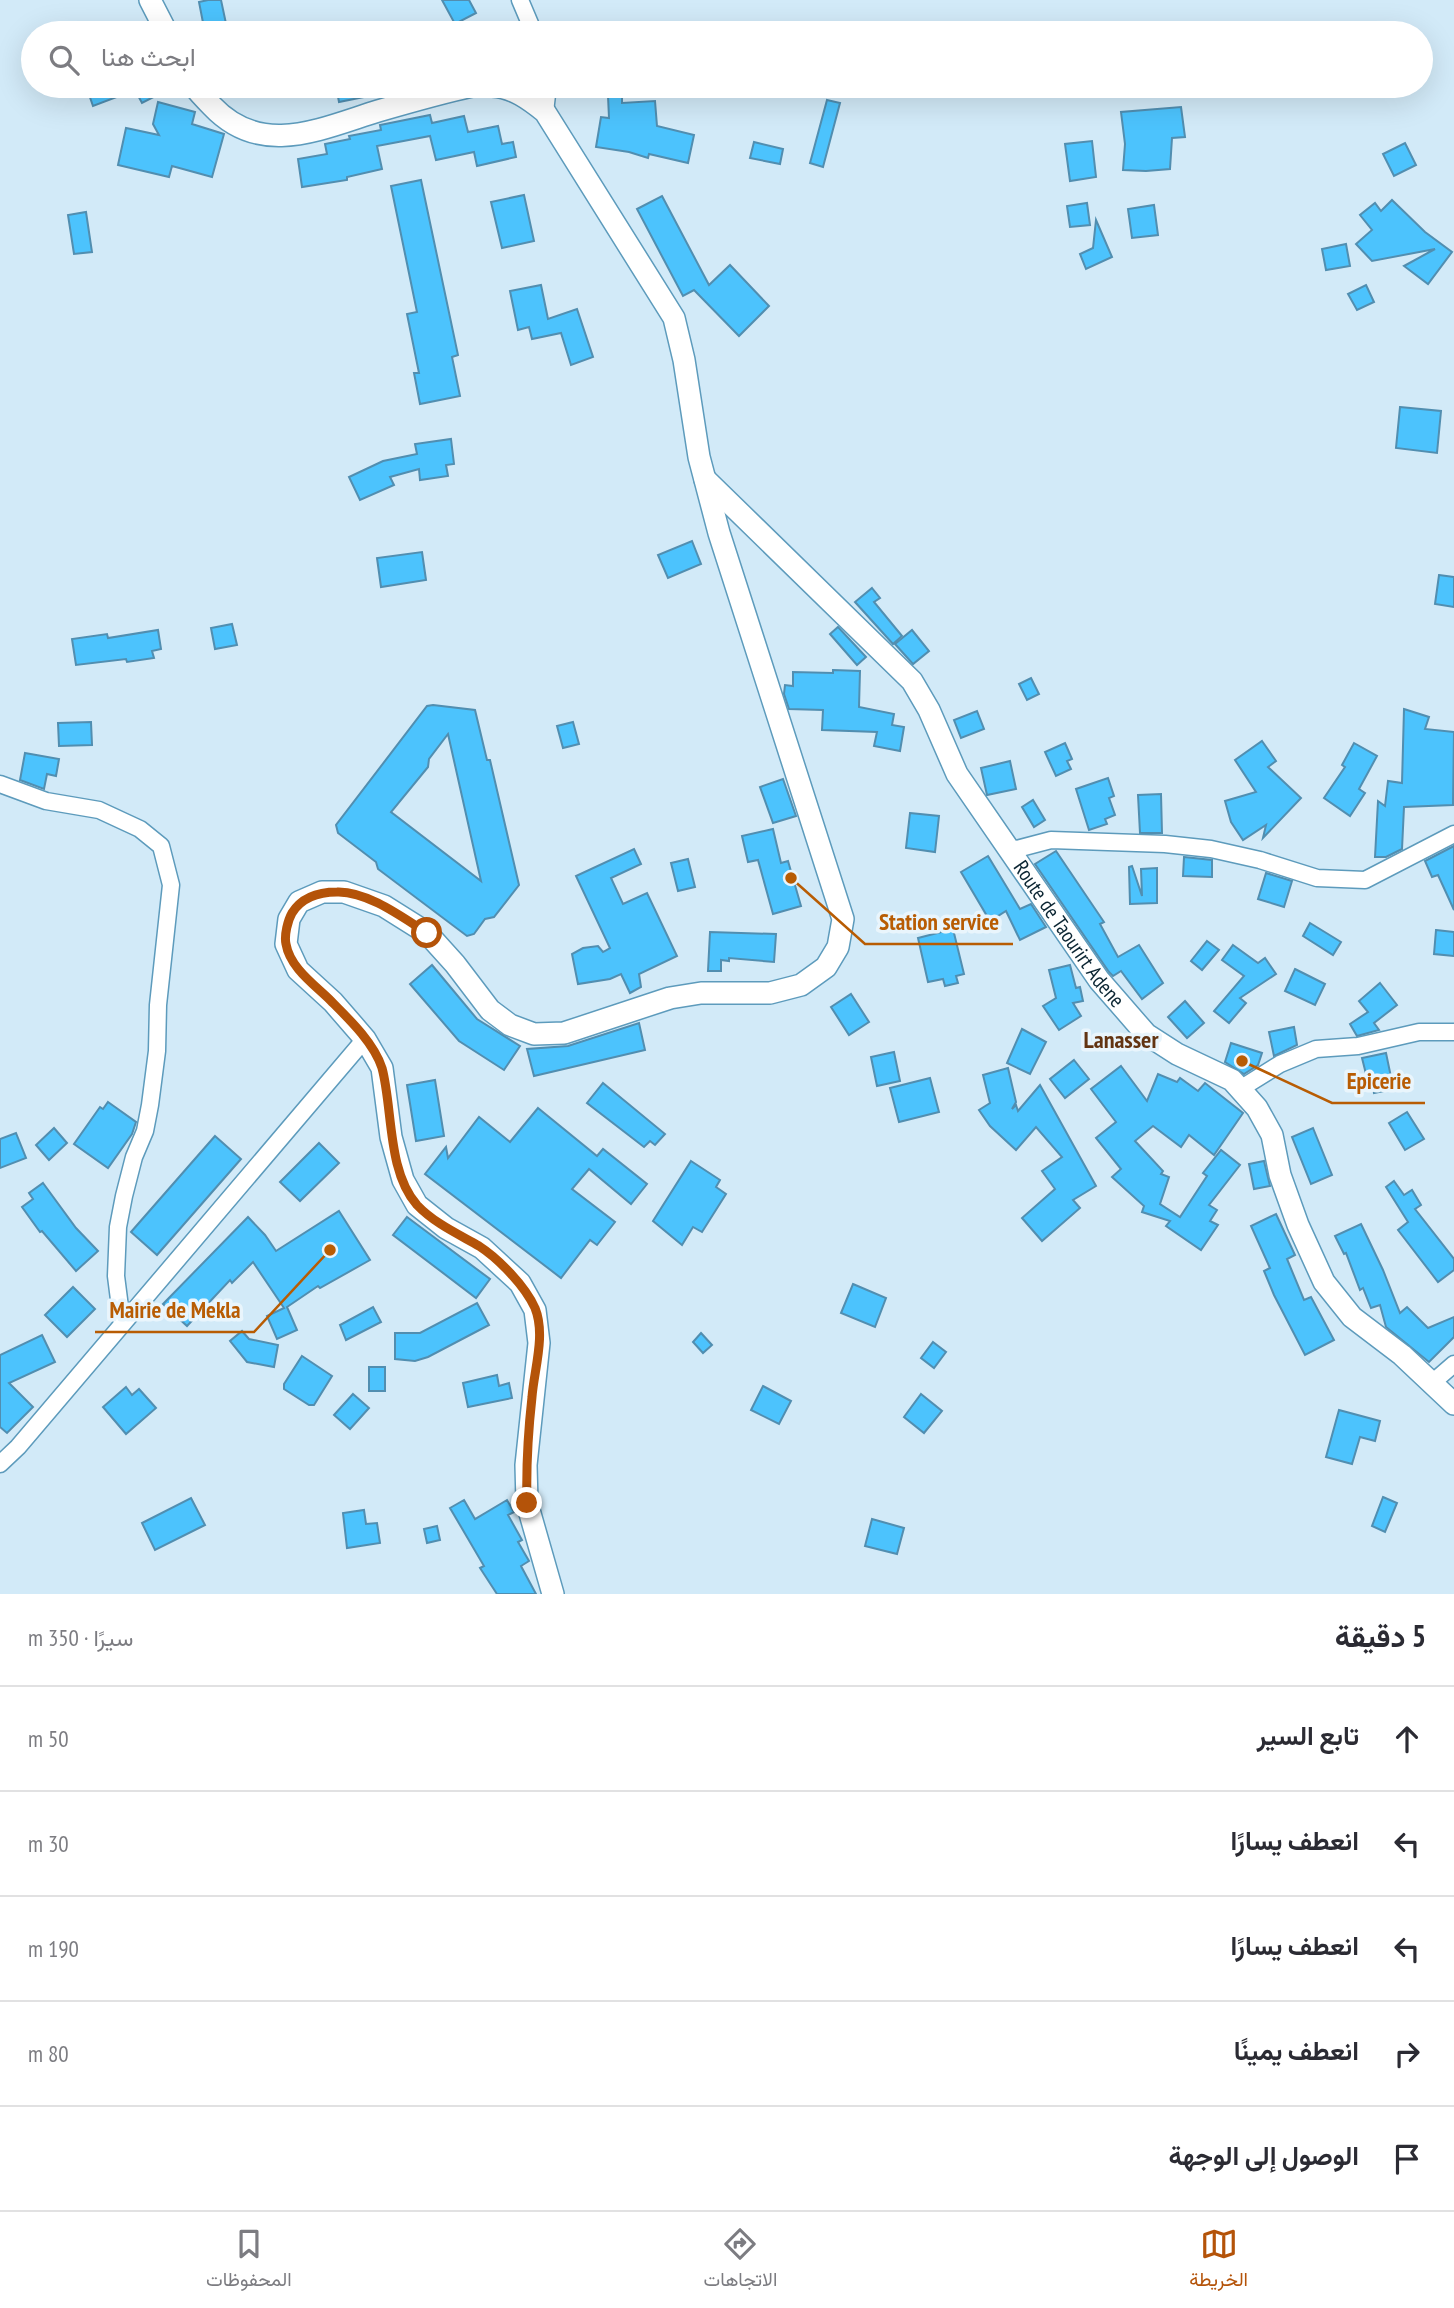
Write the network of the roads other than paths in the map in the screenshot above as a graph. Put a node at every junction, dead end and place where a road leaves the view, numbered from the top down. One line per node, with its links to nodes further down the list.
1 (150, 0): 3 (main road)
2 (520, 0): 4 (street)
3 (161, 21)
4 (529, 21)
5 (205, 98): 6 (main road)
6 (422, 98)
7 (527, 98): 9 (main road)
8 (547, 98): 9 (street)
9 (545, 112): 10 (main road)
10 (705, 479): 13 (main road, Route de Taourirt Adene); 15 (main road)
11 (0, 784): 17 (street)
12 (1454, 834): 13 (street)
13 (1009, 851): 16 (main road, Route de Taourirt Adene)
14 (1454, 1032): 16 (street)
15 (365, 1039): 17 (street); 22 (main road)
16 (1240, 1089): 19 (main road, Route de Taourirt Adene)
17 (122, 1324): 21 (street)
18 (1454, 1364): 19 (street)
19 (1432, 1384): 20 (main road, Route de Taourirt Adene)
20 (1454, 1404)
21 (0, 1464)
22 (553, 1594)

